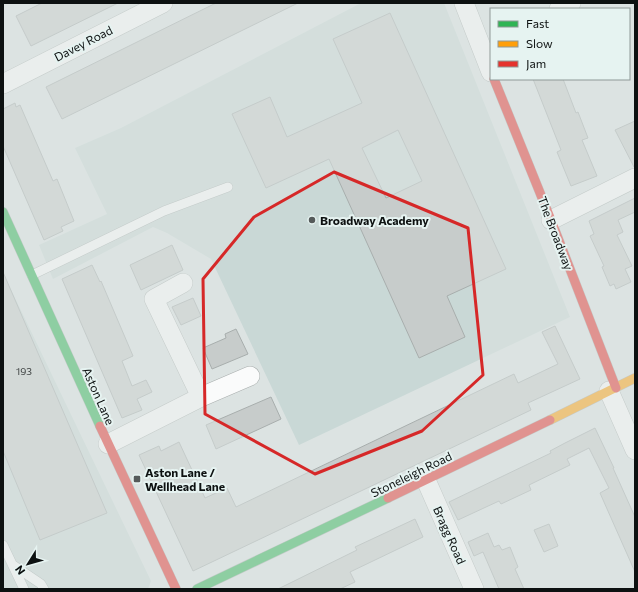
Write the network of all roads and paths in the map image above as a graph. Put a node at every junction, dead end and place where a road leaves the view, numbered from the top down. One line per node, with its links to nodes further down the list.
1 (163, 3): 8 (street, Davey Road)
2 (464, 3): 5 (street)
3 (571, 3): 4 (street)
4 (561, 8)
5 (486, 45): 6 (street)
6 (490, 67)
7 (494, 80): 12 (street, The Broadway)
8 (3, 84)
9 (635, 178): 12 (street)
10 (228, 187): 13 (lane)
11 (3, 212): 13 (street, Aston Lane)
12 (551, 220): 17 (street, The Broadway)
13 (32, 275): 19 (street, Aston Lane)
14 (184, 283): 18 (street)
15 (250, 376): 18 (street)
16 (635, 378): 17 (street, Stoneleigh Road)
17 (612, 389): 20 (street, The Broadway); 21 (street, Stoneleigh Road)
18 (201, 397): 19 (street)
19 (108, 444): 26 (street, Aston Lane)
20 (635, 450)
21 (426, 480): 27 (street, Stoneleigh Road); 28 (street, Bragg Road)
22 (3, 545): 23 (lane)
23 (13, 565): 24 (lane); 25 (lane)
24 (42, 586)
25 (24, 589)
26 (176, 589)
27 (197, 589)
28 (474, 589)

